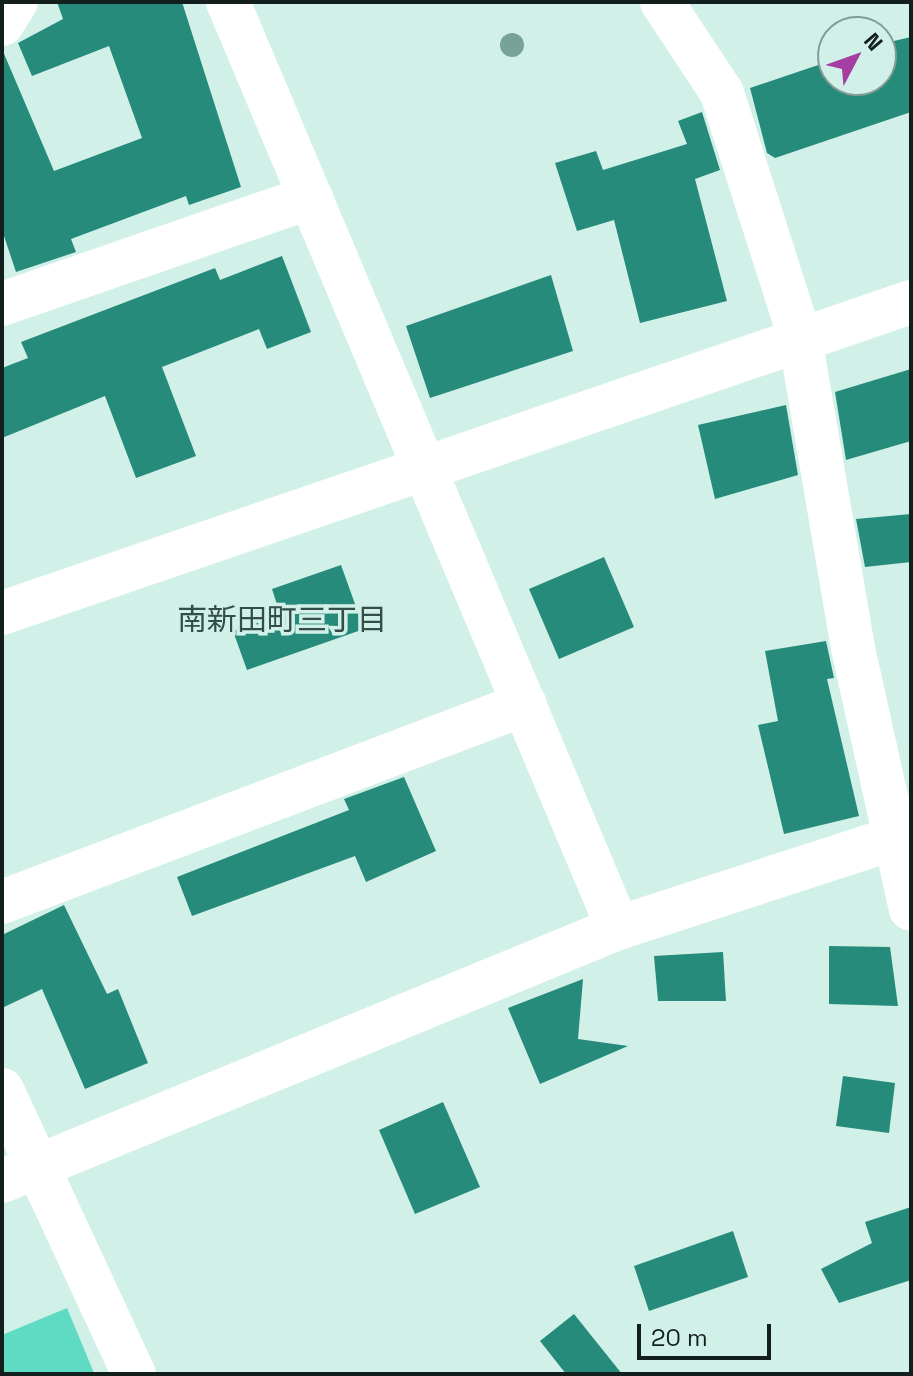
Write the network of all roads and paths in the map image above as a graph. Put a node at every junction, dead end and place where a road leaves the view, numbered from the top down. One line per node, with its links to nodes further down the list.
1 (16, 2): 4 (street)
2 (228, 2): 5 (street)
3 (662, 2): 8 (street)
4 (2, 24)
5 (311, 197): 7 (street); 9 (street)
6 (911, 302): 8 (street)
7 (2, 304)
8 (800, 338): 9 (street); 12 (street)
9 (426, 466): 10 (street); 11 (street)
10 (2, 613)
11 (525, 704): 13 (street); 15 (street)
12 (904, 835): 14 (street); 15 (street)
13 (2, 902)
14 (911, 909)
15 (618, 928): 17 (street)
16 (2, 1090): 17 (street)
17 (19, 1174): 18 (street)
18 (134, 1374)

